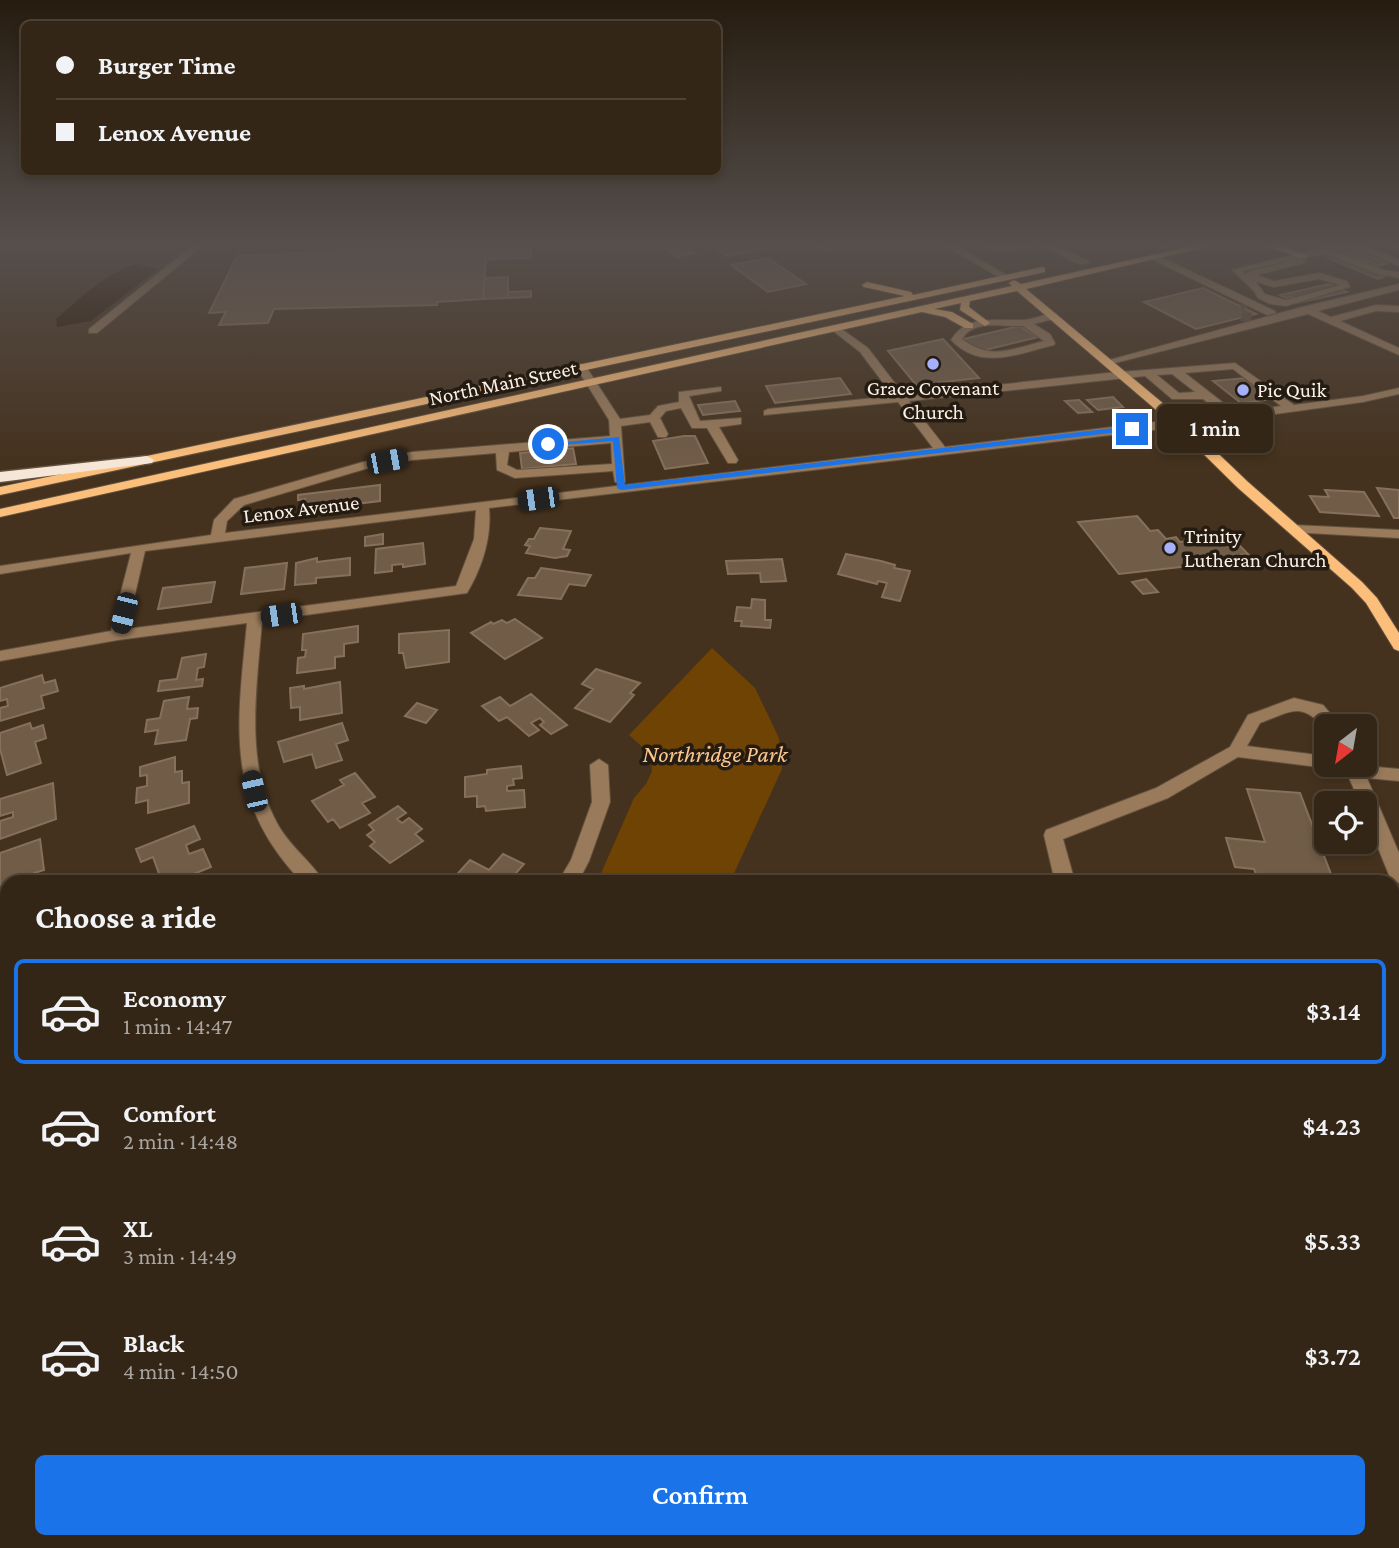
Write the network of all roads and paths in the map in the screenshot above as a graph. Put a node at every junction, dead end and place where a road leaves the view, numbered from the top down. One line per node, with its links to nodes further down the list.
1 (113, 315): 17 (street)
2 (825, 315): 20 (main road, North Main Street)
3 (894, 315): 16 (main road, North Main Street)
4 (950, 315): 15 (main road)
5 (974, 315): 13 (main road)
6 (1277, 315): 11 (street)
7 (1288, 315): 11 (street)
8 (1321, 315): 12 (street)
9 (1349, 315): 12 (street)
10 (1053, 316): 14 (street); 19 (main road)
11 (1280, 317): 19 (street)
12 (1331, 320): 18 (street)
13 (985, 323): 14 (street); 15 (street)
14 (1025, 323): 15 (street)
15 (969, 326)
16 (836, 328): 24 (main road, North Main Street); 28 (street)
17 (93, 331)
18 (1398, 350)
19 (1107, 362): 23 (main road)
20 (581, 367): 24 (street); 42 (main road, North Main Street)
21 (1175, 371): 22 (street); 27 (street); 30 (street)
22 (1148, 373): 23 (street); 27 (street)
23 (1122, 375): 28 (street); 35 (main road)
24 (591, 384): 36 (street); 49 (main road, North Main Street)
25 (718, 389): 29 (street)
26 (1399, 390): 30 (street, Lenox Avenue)
27 (1205, 395): 32 (street)
28 (900, 398): 31 (street); 41 (street)
29 (685, 404): 33 (street); 37 (street)
30 (1291, 408): 32 (street, Lenox Avenue)
31 (768, 413)
32 (1232, 416): 35 (street, Lenox Avenue)
33 (654, 418): 36 (street); 38 (street)
34 (737, 421): 37 (street)
35 (1179, 423): 41 (street, Lenox Avenue); 50 (main road)
36 (615, 424): 39 (street)
37 (711, 424): 43 (street)
38 (662, 434)
39 (617, 439): 40 (street); 44 (street)
40 (503, 447): 44 (street); 52 (street)
41 (941, 450): 46 (street, Lenox Avenue)
42 (147, 460): 45 (highway); 47 (main road, North Main Street)
43 (732, 460)
44 (619, 467): 46 (street)
45 (0, 477)
46 (621, 488): 48 (street, Lenox Avenue)
47 (0, 491)
48 (482, 506): 52 (street, Lenox Avenue); 55 (street)
49 (0, 513)
50 (1294, 529): 51 (street); 57 (main road)
51 (1399, 534)
52 (217, 538): 53 (street, Lenox Avenue)
53 (139, 548): 54 (street, Lenox Avenue); 56 (street)
54 (0, 570)
55 (255, 619): 56 (street); 67 (street)
56 (118, 635): 58 (street)
57 (1399, 646)
58 (0, 656)
59 (1322, 714): 60 (street)
60 (1236, 751): 61 (street); 69 (street)
61 (1314, 761)
62 (599, 765): 68 (street)
63 (1377, 772): 64 (street)
64 (1399, 775)
65 (1357, 777): 66 (street)
66 (1399, 874)
67 (307, 875)
68 (572, 875)
69 (1063, 875)

